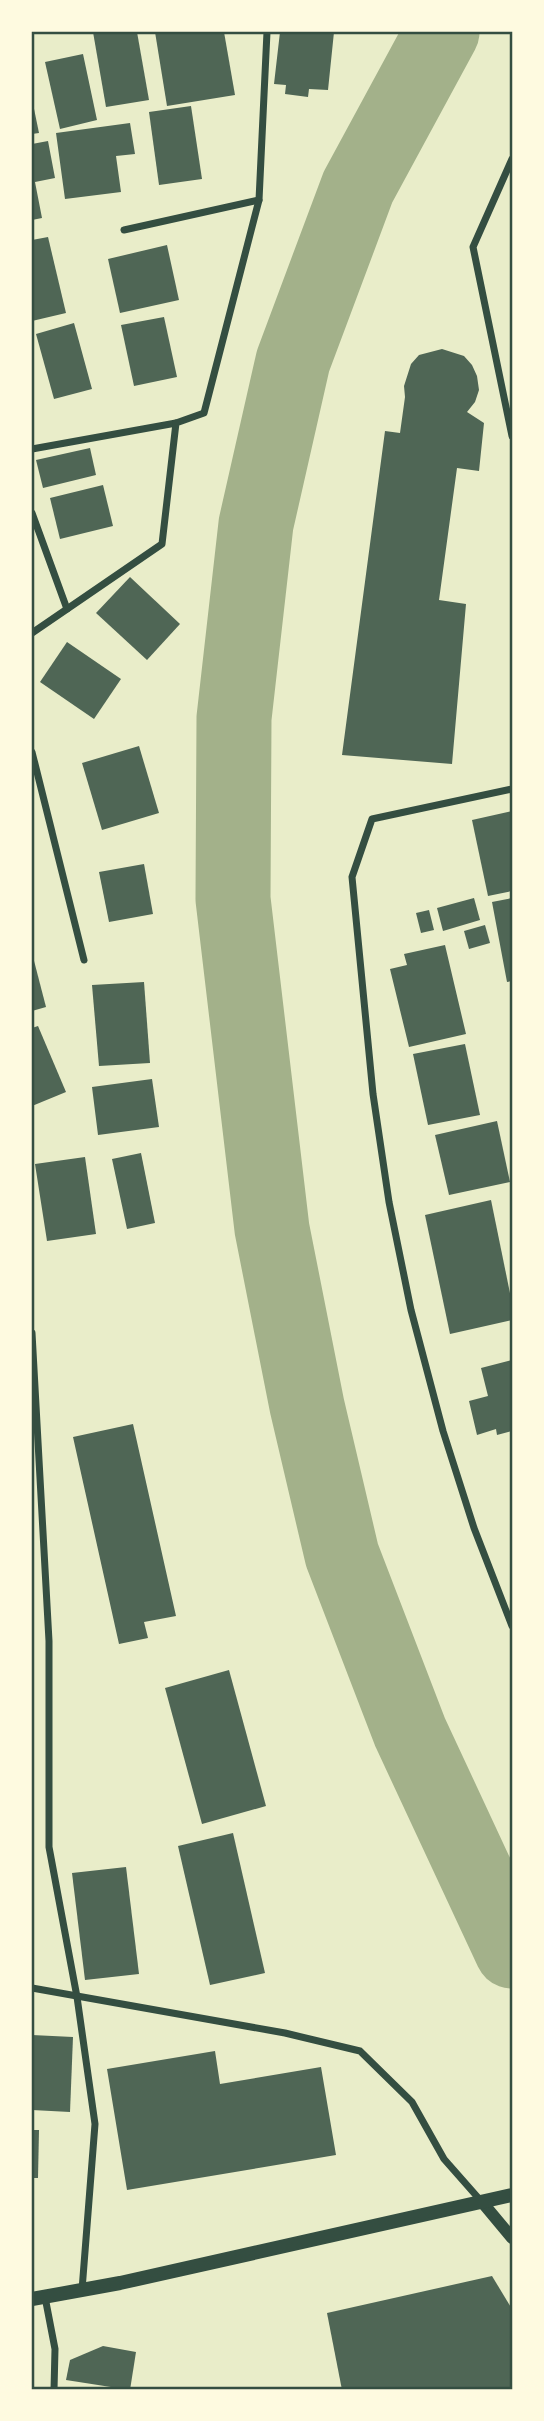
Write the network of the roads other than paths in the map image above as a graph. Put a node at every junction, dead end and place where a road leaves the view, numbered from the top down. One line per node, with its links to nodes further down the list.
1 (267, 32): 3 (street)
2 (513, 159): 6 (street)
3 (259, 200): 4 (street); 5 (street)
4 (124, 230)
5 (176, 423): 7 (street); 9 (street)
6 (513, 436)
7 (32, 449)
8 (32, 513): 9 (street)
9 (67, 609): 10 (street)
10 (32, 633)
11 (32, 752): 13 (street)
12 (513, 789): 16 (street)
13 (84, 960)
14 (32, 1333): 15 (street)
15 (33, 1372): 18 (street)
16 (513, 1626)
17 (32, 1988): 18 (street)
18 (77, 1997): 20 (street); 22 (street)
19 (513, 2195): 20 (main road)
20 (482, 2202): 21 (street); 22 (main road)
21 (513, 2238)
22 (82, 2290): 23 (main road)
23 (38, 2298): 24 (street)
24 (54, 2389)

